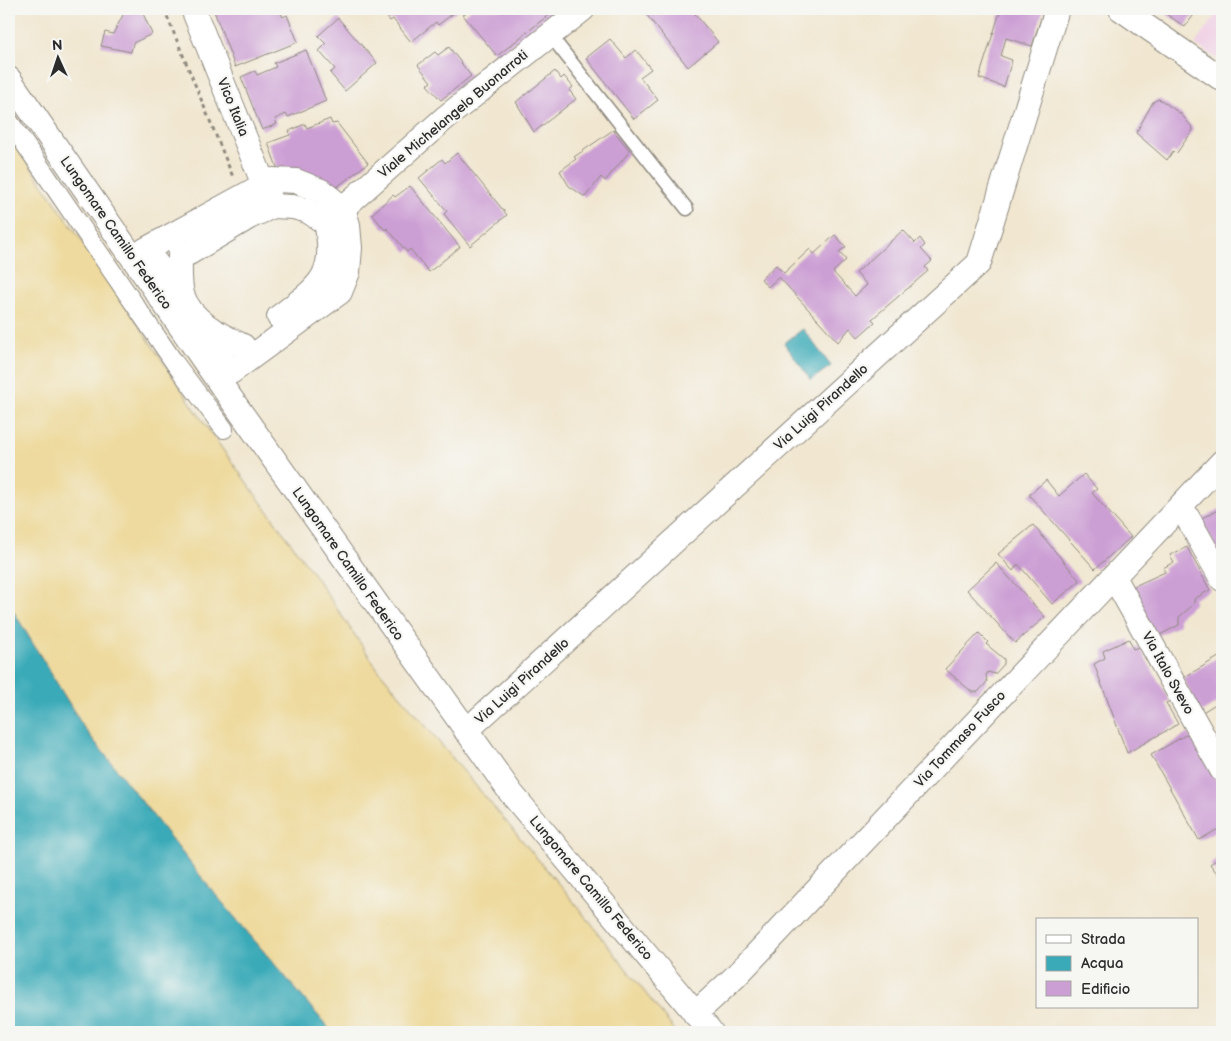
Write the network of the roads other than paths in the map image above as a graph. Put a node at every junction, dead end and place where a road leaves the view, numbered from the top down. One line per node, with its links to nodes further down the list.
1 (193, 9): 9 (street, Vico Italia)
2 (583, 9): 5 (street, Viale Michelangelo Buonarroti)
3 (1057, 9): 21 (street, Via Luigi Pirandello)
4 (1121, 9): 7 (street)
5 (550, 35): 10 (lane); 11 (street, Viale Michelangelo Buonarroti)
6 (9, 79): 13 (street, Lungomare Camillo Federico)
7 (1222, 79)
8 (9, 121): 16 (street)
9 (268, 196): 11 (street); 12 (street); 13 (street)
10 (688, 209)
11 (334, 216): 14 (street); 15 (street)
12 (180, 255): 13 (street); 14 (street)
13 (152, 271): 15 (street, Lungomare Camillo Federico)
14 (243, 346): 15 (street)
15 (218, 367): 21 (street, Lungomare Camillo Federico)
16 (224, 429)
17 (1222, 462): 18 (street, Via Tommaso Fusco)
18 (1181, 506): 19 (street, Via Tommaso Fusco); 20 (street)
19 (1114, 577): 22 (street, Via Italo Svevo); 23 (street, Via Tommaso Fusco)
20 (1222, 579)
21 (466, 731): 23 (street, Lungomare Camillo Federico)
22 (1222, 770)
23 (695, 1014): 24 (street, Lungomare Camillo Federico)
24 (710, 1032)

